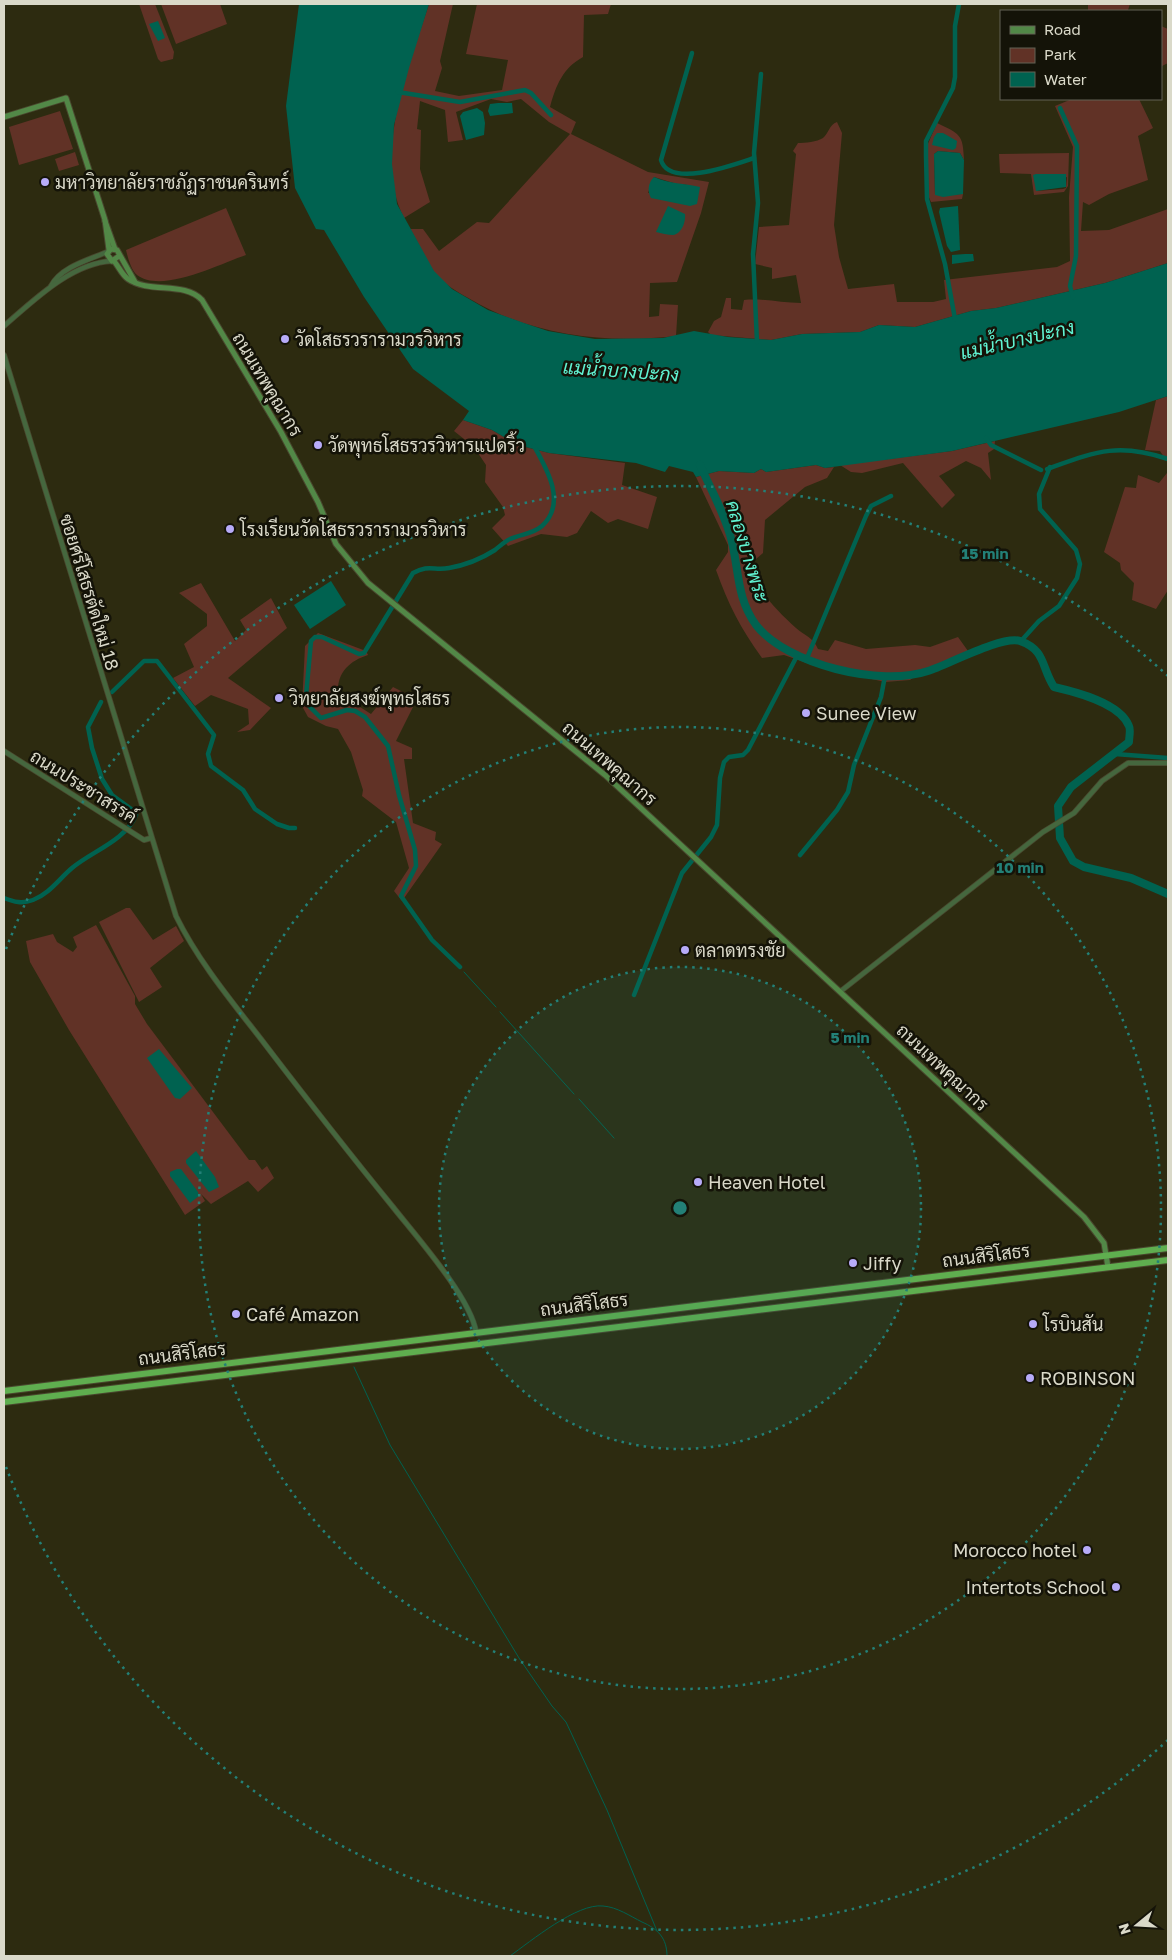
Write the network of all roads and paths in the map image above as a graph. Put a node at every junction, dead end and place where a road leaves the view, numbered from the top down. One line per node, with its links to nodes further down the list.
1 (4, 116): 2 (main road)
2 (105, 220): 3 (main road); 4 (main road)
3 (116, 249): 4 (main road); 5 (main road)
4 (108, 251): 6 (main road); 8 (street)
5 (119, 256): 6 (main road); 7 (main road)
6 (113, 261): 7 (main road); 8 (street)
7 (135, 283): 14 (main road, ถนนเทพคุณากร)
8 (51, 286): 9 (street)
9 (4, 326)
10 (4, 355): 13 (street, ซอยศรีโสธรตัดใหม่ 18)
11 (4, 751): 13 (street, ถนนประชาสรรค์)
12 (1168, 763): 14 (street)
13 (151, 838): 20 (street, ซอยศรีโสธรตัดใหม่ 18)
14 (841, 992): 16 (main road, ถนนเทพคุณากร)
15 (1168, 1248): 16 (highway, ถนนสิริโสธร)
16 (1107, 1256): 18 (main road, ถนนเทพคุณากร); 19 (highway, ถนนสิริโสธร)
17 (1168, 1260): 18 (highway, ถนนสิริโสธร)
18 (1108, 1267): 21 (highway, ถนนสิริโสธร)
19 (575, 1320): 20 (highway, ถนนสิริโสธร); 21 (highway)
20 (476, 1332): 22 (highway, ถนนสิริโสธร)
21 (577, 1333): 23 (highway, ถนนสิริโสธร)
22 (4, 1391)
23 (4, 1402)

